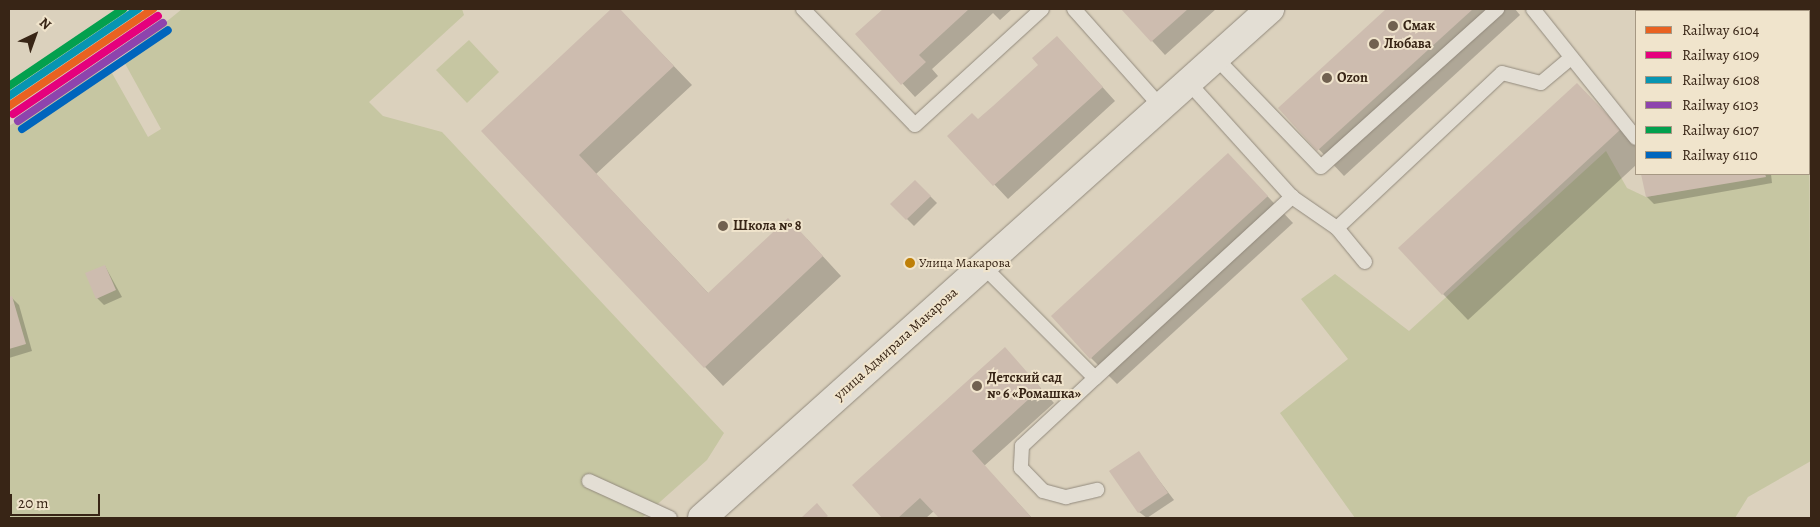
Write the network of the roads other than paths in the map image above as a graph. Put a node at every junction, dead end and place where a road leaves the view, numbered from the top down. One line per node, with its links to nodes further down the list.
1 (803, 9): 2 (lane)
2 (1042, 9)
3 (1074, 9): 10 (lane)
4 (1270, 9): 7 (main road, улица Адмирала Макарова)
5 (1497, 9): 7 (lane)
6 (1533, 9): 8 (lane)
7 (1216, 58): 9 (main road, улица Адмирала Макарова)
8 (1571, 58): 11 (lane); 13 (lane)
9 (1188, 82): 10 (main road, улица Адмирала Макарова); 12 (lane)
10 (1160, 107): 15 (main road, улица Адмирала Макарова)
11 (1635, 137)
12 (1292, 198): 13 (lane); 16 (lane)
13 (1337, 228): 14 (lane)
14 (1365, 262)
15 (983, 266): 16 (lane); 20 (main road, улица Адмирала Макарова)
16 (1095, 378): 18 (lane)
17 (589, 481): 19 (lane)
18 (1097, 490)
19 (670, 518)
20 (702, 518)

